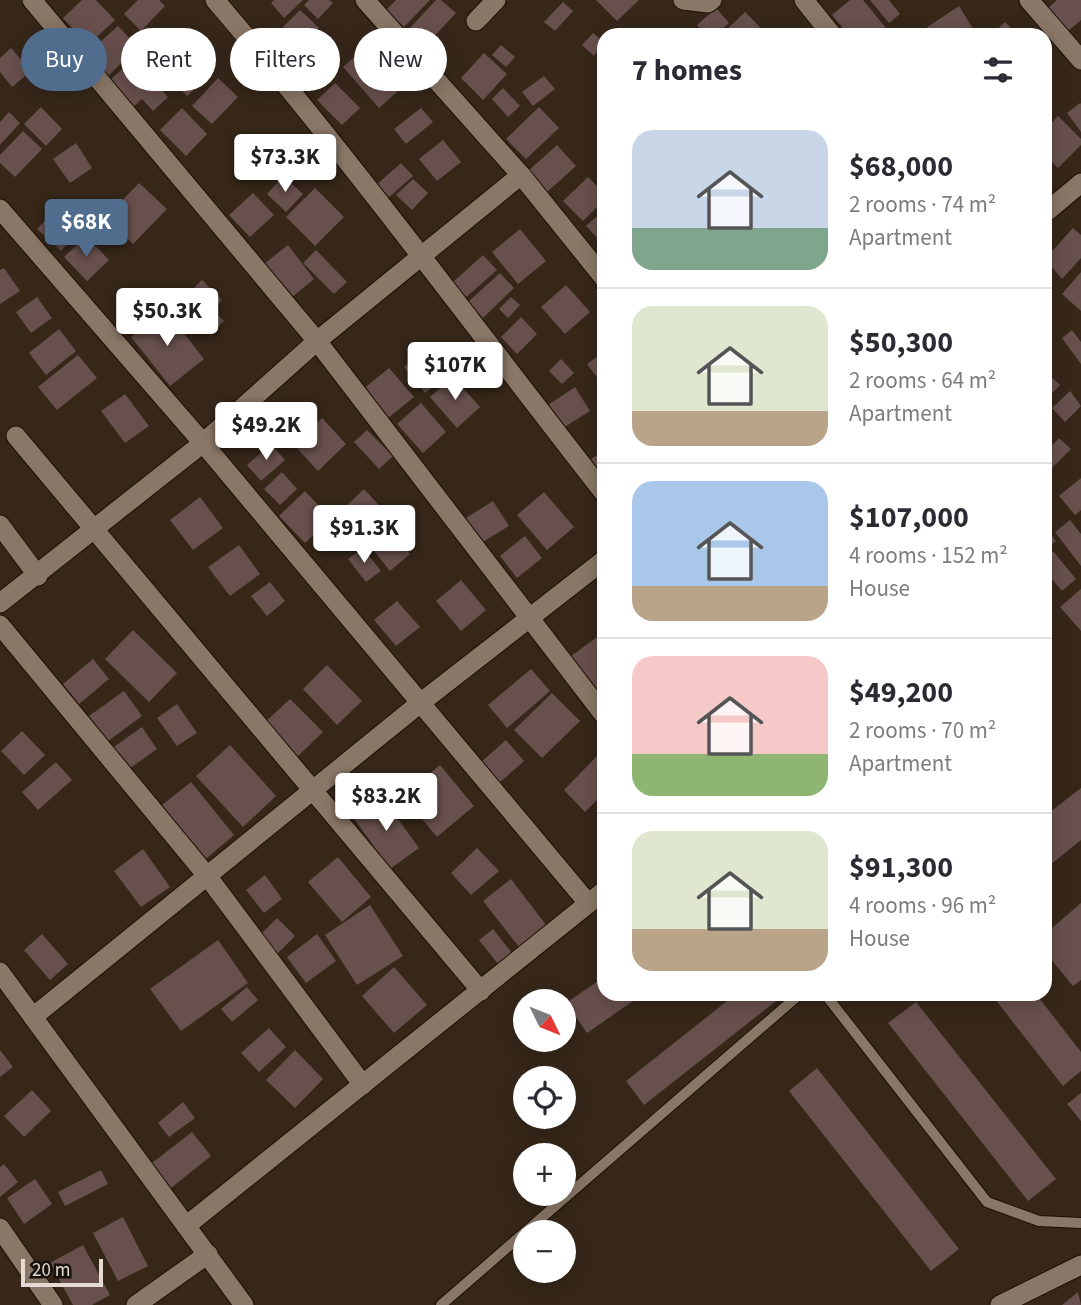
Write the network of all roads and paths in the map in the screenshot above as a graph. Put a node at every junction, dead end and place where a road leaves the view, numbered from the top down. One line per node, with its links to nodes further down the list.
1 (32, 0): 18 (street)
2 (215, 0): 16 (street)
3 (365, 0): 12 (street)
4 (496, 0): 9 (street)
5 (683, 0): 6 (street)
6 (712, 0)
7 (804, 0): 10 (street)
8 (1029, 0): 11 (street)
9 (476, 21)
10 (826, 28)
11 (1081, 60)
12 (521, 175): 16 (street); 17 (street)
13 (1081, 183): 14 (street)
14 (1052, 207)
15 (0, 209): 20 (street)
16 (421, 258): 18 (street); 21 (street)
17 (597, 269)
18 (317, 341): 20 (street); 27 (street)
19 (16, 436): 23 (street)
20 (203, 443): 23 (street); 29 (street)
21 (597, 484)
22 (0, 525): 25 (street)
23 (93, 531): 25 (street); 31 (street)
24 (597, 566): 27 (street)
25 (38, 576): 26 (street)
26 (0, 603)
27 (529, 619): 29 (street); 30 (street)
28 (0, 625): 32 (street)
29 (419, 704): 31 (street); 33 (street)
30 (597, 706)
31 (313, 794): 32 (street); 35 (street)
32 (208, 877): 38 (street); 39 (street)
33 (596, 897): 35 (street)
34 (0, 972): 38 (street)
35 (481, 991): 39 (street)
36 (792, 1001): 48 (lane)
37 (830, 1001): 40 (lane)
38 (33, 1017): 41 (street)
39 (363, 1085): 41 (street)
40 (1081, 1223)
41 (186, 1226): 43 (street)
42 (0, 1228): 45 (street)
43 (208, 1254): 46 (street); 47 (street)
44 (1081, 1265): 49 (street)
45 (53, 1305)
46 (136, 1305)
47 (244, 1305)
48 (441, 1305)
49 (1000, 1305)

